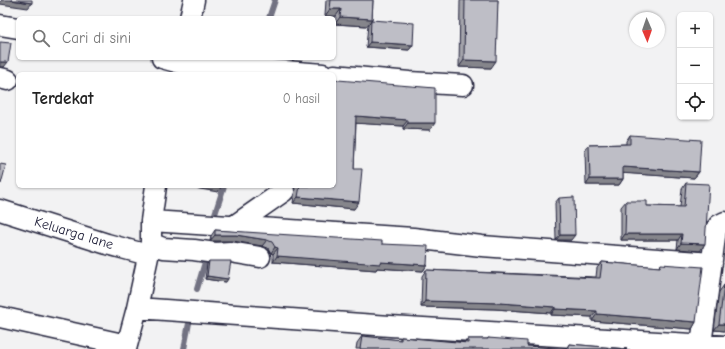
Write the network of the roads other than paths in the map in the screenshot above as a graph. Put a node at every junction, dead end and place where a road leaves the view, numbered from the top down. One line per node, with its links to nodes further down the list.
1 (194, 0): 2 (street)
2 (190, 16)
3 (0, 24): 4 (street)
4 (16, 28)
5 (175, 63): 6 (street)
6 (296, 72)
7 (336, 75): 8 (street)
8 (463, 85)
9 (156, 188): 12 (street)
10 (284, 191): 14 (street)
11 (0, 210): 15 (street, Keluarga lane)
12 (151, 221): 14 (street); 15 (street)
13 (725, 222): 17 (street)
14 (234, 226): 17 (street)
15 (150, 249): 16 (street, Keluarga lane); 18 (street)
16 (260, 257)
17 (712, 263): 20 (street)
18 (137, 308): 20 (street); 22 (street)
19 (0, 317): 22 (street)
20 (701, 345): 21 (street)
21 (725, 346)
22 (127, 347)

